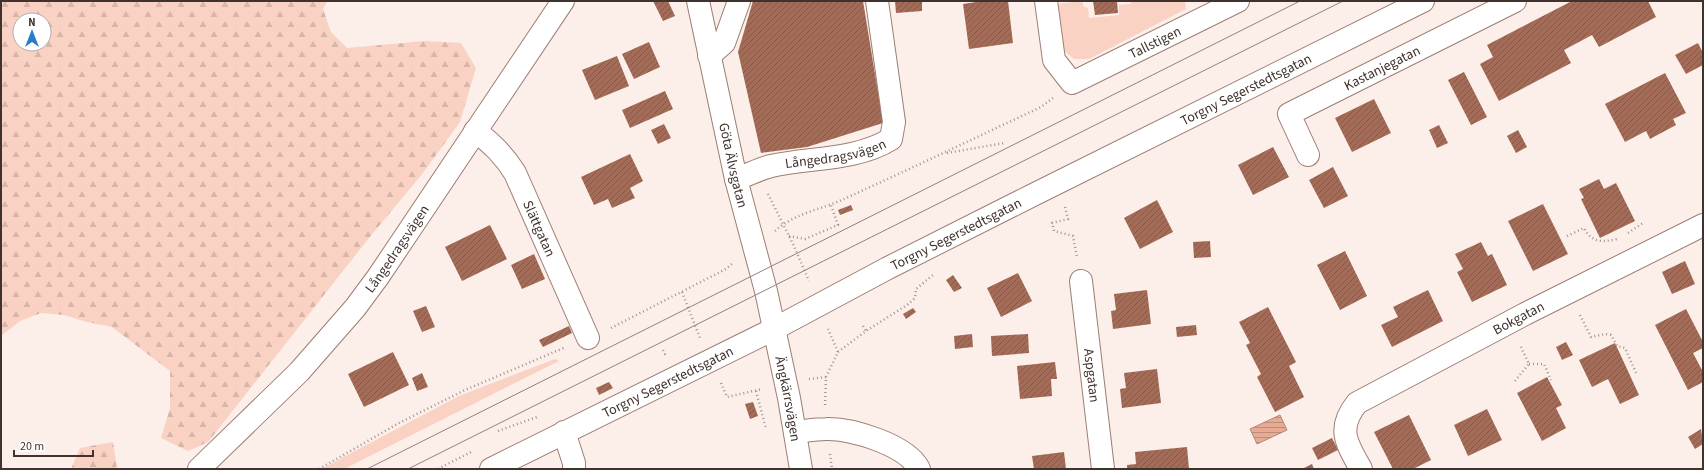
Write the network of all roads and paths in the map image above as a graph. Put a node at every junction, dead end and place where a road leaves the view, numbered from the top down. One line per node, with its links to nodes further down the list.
1 (563, 1): 11 (street, Långedragsvägen)
2 (698, 1): 9 (street, Göta Älvsgatan)
3 (739, 1): 9 (street)
4 (877, 1): 15 (street, Långedragsvägen)
5 (1046, 1): 10 (street)
6 (1238, 1): 10 (street, Tallstigen)
7 (1423, 1): 28 (street, Torgny Segerstedtsgatan)
8 (1515, 1): 14 (street, Kastanjegatan)
9 (709, 56): 15 (street, Göta Älvsgatan)
10 (1072, 83): 13 (path)
11 (475, 131): 34 (street, Slättgatan); 47 (street, Långedragsvägen)
12 (1004, 143): 13 (path)
13 (943, 154): 17 (path)
14 (1308, 155)
15 (746, 175): 18 (path); 31 (street, Göta Älvsgatan)
16 (1064, 200): 26 (path)
17 (831, 205): 18 (path); 22 (path)
18 (783, 223): 22 (path)
19 (1643, 223): 21 (path)
20 (1703, 225): 29 (street, Bokgatan)
21 (1625, 234)
22 (789, 236): 28 (path)
23 (1567, 236): 24 (path)
24 (1619, 238)
25 (735, 262): 34 (path)
26 (1081, 281): 54 (street, Aspgatan)
27 (916, 289): 32 (path)
28 (818, 305): 31 (street, Torgny Segerstedtsgatan); 35 (path)
29 (1509, 322): 36 (path); 55 (street, Bokgatan)
30 (863, 326): 32 (path)
31 (774, 329): 45 (street, Torgny Segerstedtsgatan); 46 (street, Ängkärrsvägen)
32 (866, 330): 35 (path)
33 (1591, 337): 37 (path)
34 (588, 338): 48 (path)
35 (838, 352): 43 (path)
36 (1529, 364): 38 (path); 39 (path)
37 (1638, 375)
38 (1551, 380)
39 (1515, 381)
40 (756, 391): 42 (path)
41 (539, 416): 44 (path)
42 (766, 429)
43 (827, 429): 46 (street); 52 (path); 53 (street)
44 (498, 431)
45 (564, 432): 49 (street, Torgny Segerstedtsgatan); 50 (street)
46 (795, 432): 51 (street, Ängkärrsvägen)
47 (199, 469)
48 (319, 469)
49 (490, 469)
50 (574, 469)
51 (801, 469)
52 (832, 469)
53 (919, 469)
54 (1103, 469)
55 (1361, 469)

